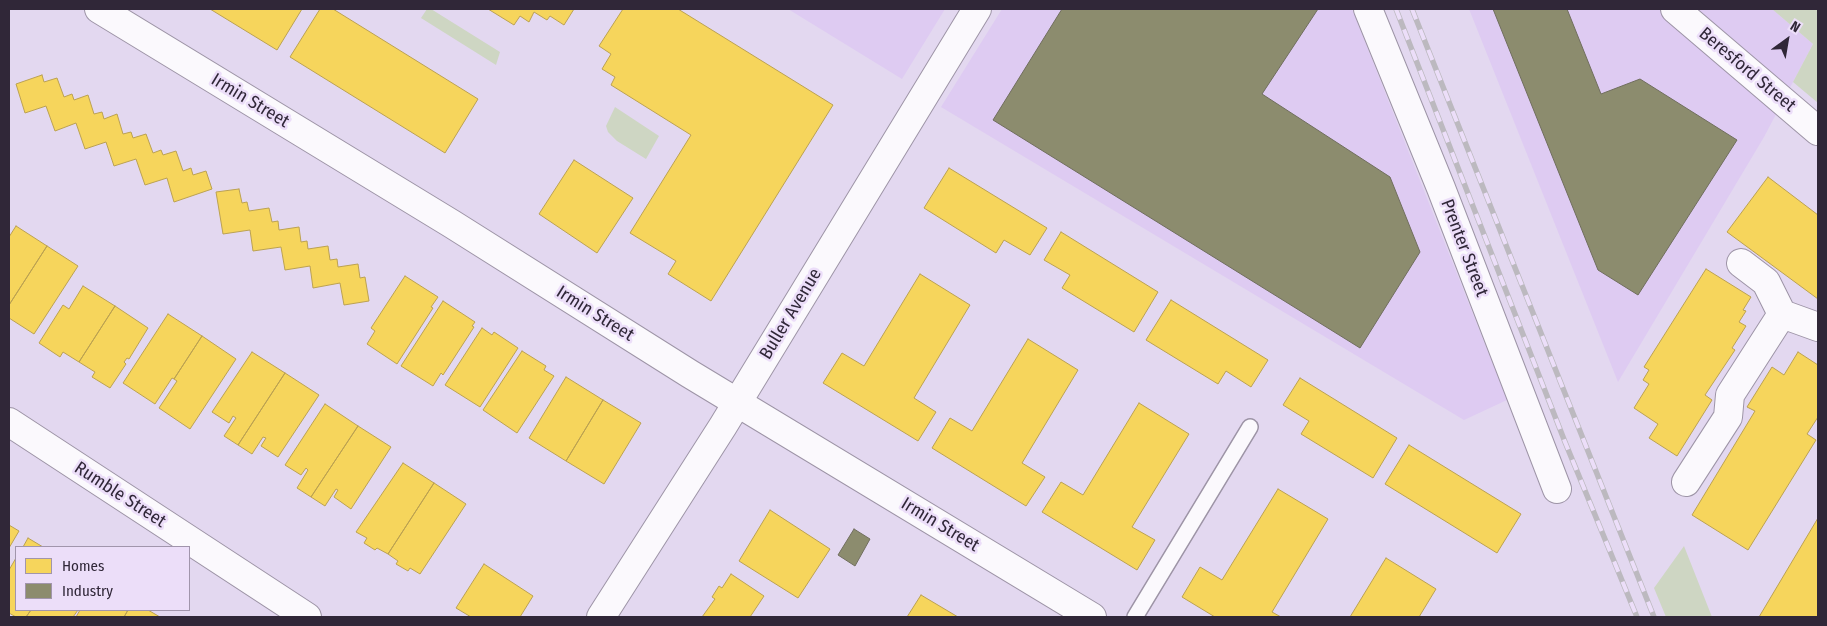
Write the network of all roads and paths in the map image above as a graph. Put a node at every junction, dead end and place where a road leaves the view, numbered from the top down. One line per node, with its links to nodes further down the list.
1 (99, 9): 9 (street, Irmin Street)
2 (977, 9): 9 (street, Buller Avenue)
3 (1368, 9): 13 (street, Prenter Street)
4 (1675, 9): 5 (street, Beresford Street)
5 (1818, 131)
6 (1741, 263): 7 (street)
7 (1782, 314): 8 (street); 12 (street)
8 (1818, 327)
9 (737, 402): 15 (street, Buller Avenue); 16 (street, Irmin Street)
10 (9, 422): 14 (street, Rumble Street)
11 (1250, 427): 17 (lane)
12 (1686, 482)
13 (1557, 489)
14 (307, 617)
15 (601, 617)
16 (1092, 617)
17 (1135, 617)

